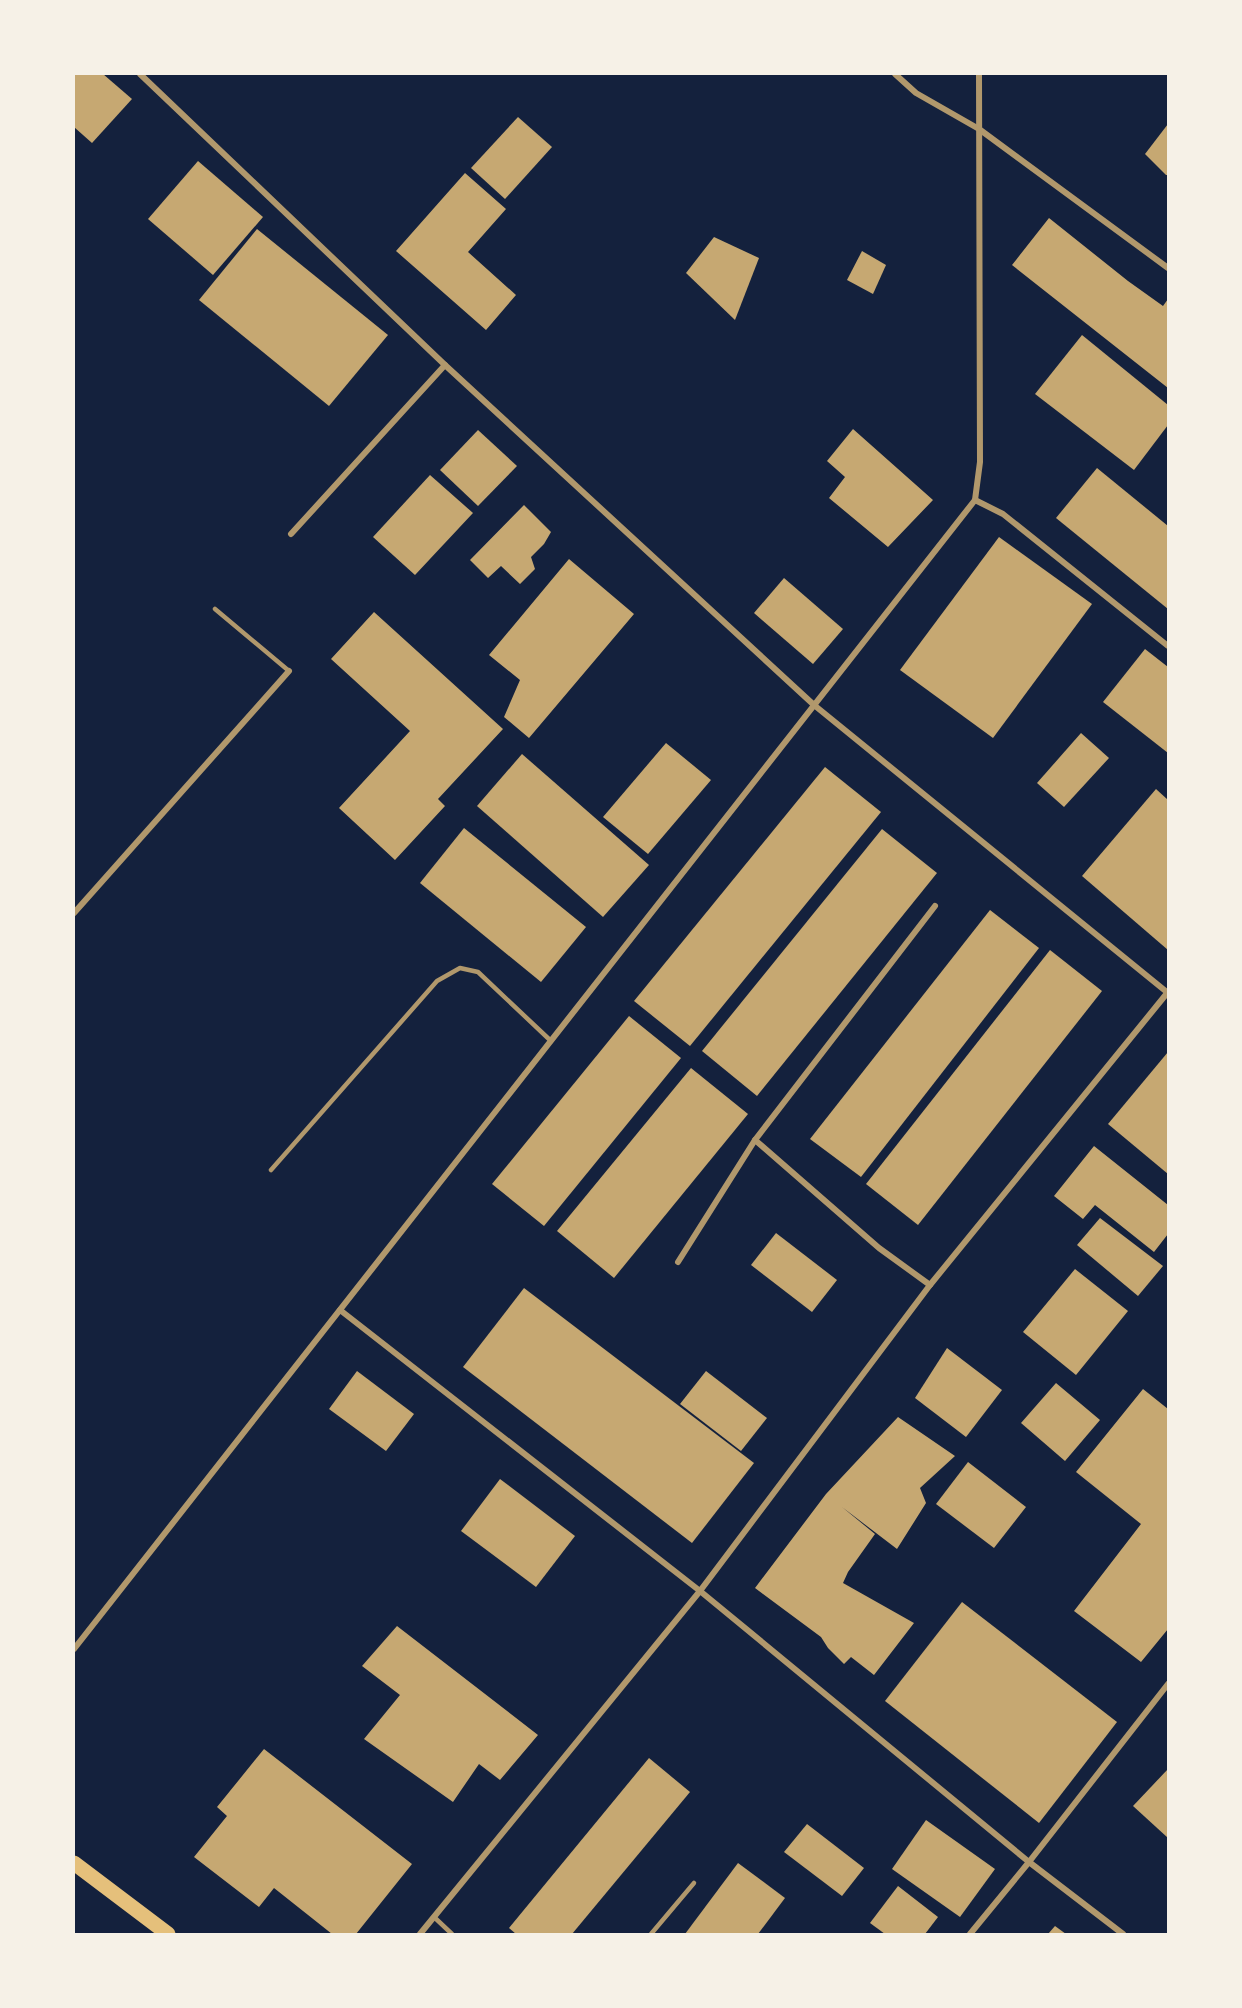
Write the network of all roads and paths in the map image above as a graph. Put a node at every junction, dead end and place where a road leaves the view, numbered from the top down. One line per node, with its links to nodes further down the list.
1 (140, 74): 6 (street)
2 (895, 74): 4 (street)
3 (979, 74): 4 (street)
4 (979, 129): 5 (street); 7 (street)
5 (1168, 268)
6 (445, 365): 8 (street); 12 (street)
7 (975, 500): 10 (street); 12 (street)
8 (291, 534)
9 (215, 609): 11 (lane)
10 (1168, 646)
11 (289, 671): 14 (street)
12 (814, 705): 15 (street); 16 (street)
13 (934, 906): 17 (street)
14 (74, 913)
15 (1168, 992): 20 (street)
16 (551, 1041): 18 (lane); 21 (street)
17 (755, 1140): 19 (street); 20 (street)
18 (271, 1170)
19 (678, 1262)
20 (930, 1285): 22 (street)
21 (340, 1310): 22 (street); 23 (street)
22 (700, 1591): 25 (street); 28 (street)
23 (74, 1649)
24 (1168, 1684): 25 (street)
25 (1029, 1862): 33 (street); 34 (street)
26 (74, 1863): 29 (main road)
27 (694, 1883): 32 (lane)
28 (434, 1917): 30 (street); 31 (lane)
29 (168, 1935)
30 (420, 1935)
31 (452, 1935)
32 (651, 1935)
33 (970, 1935)
34 (1123, 1935)

